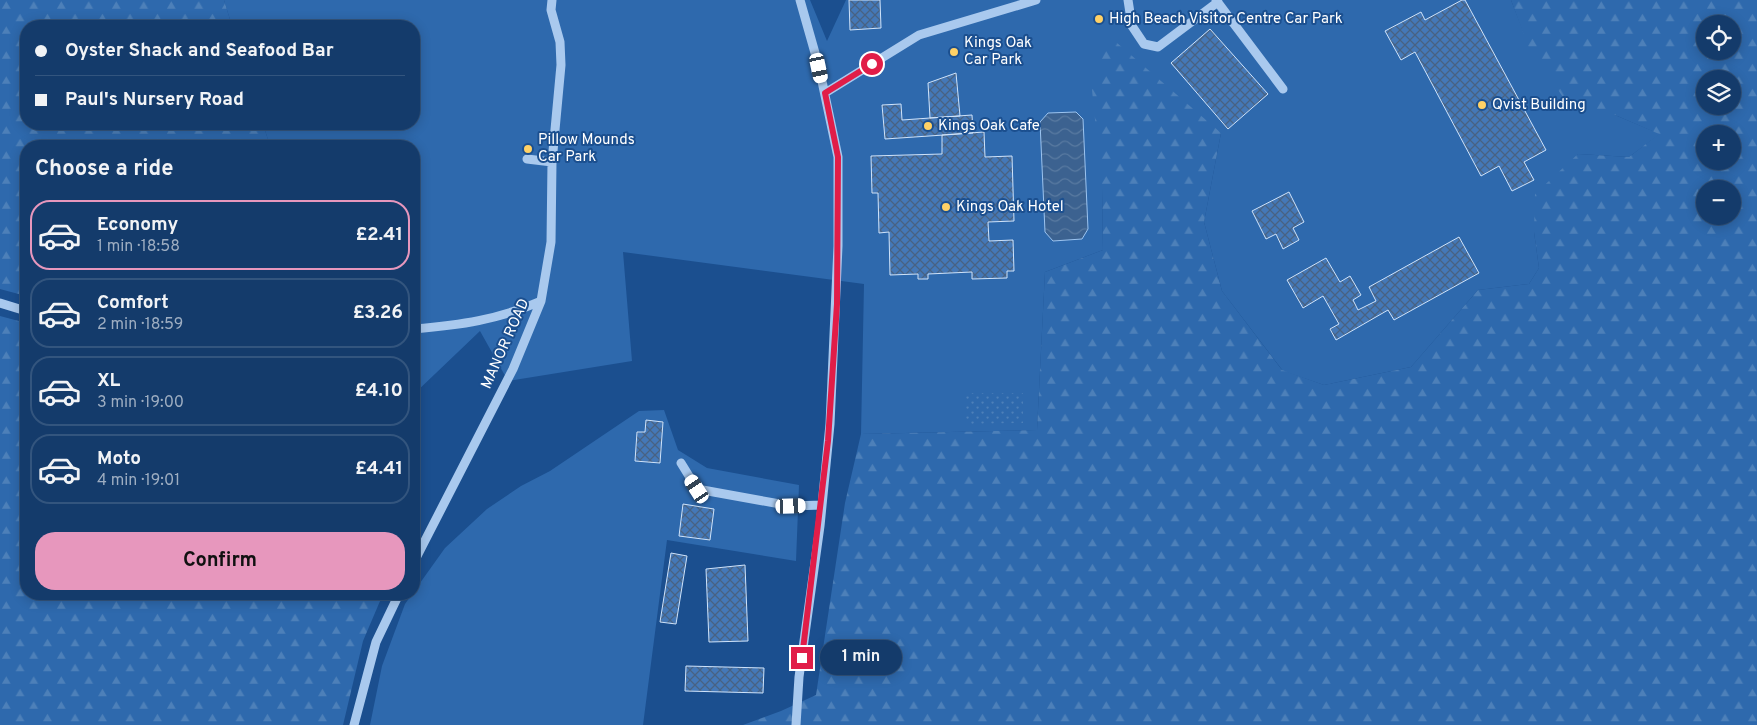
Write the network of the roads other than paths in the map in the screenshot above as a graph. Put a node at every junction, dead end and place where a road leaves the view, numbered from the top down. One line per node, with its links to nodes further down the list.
1 (552, 0): 9 (street, MANOR ROAD)
2 (800, 0): 7 (street)
3 (1036, 0): 7 (street)
4 (1128, 0): 5 (street)
5 (1217, 1): 6 (street)
6 (1283, 89)
7 (825, 93): 15 (street)
8 (527, 159): 9 (street)
9 (552, 162): 10 (street, MANOR ROAD)
10 (541, 301): 13 (street); 16 (street, MANOR ROAD)
11 (0, 303): 12 (street)
12 (20, 308)
13 (420, 328)
14 (681, 463): 15 (street)
15 (822, 505): 19 (street)
16 (420, 550)
17 (396, 600): 18 (street)
18 (354, 725)
19 (796, 725)

